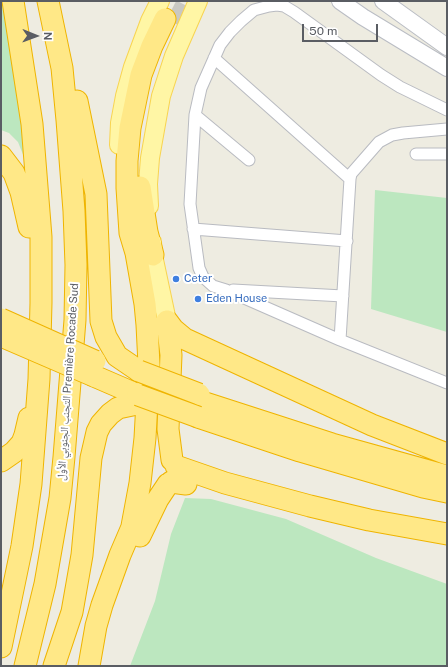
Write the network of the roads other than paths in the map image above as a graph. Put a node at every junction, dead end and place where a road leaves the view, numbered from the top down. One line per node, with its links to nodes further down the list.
1 (14, 1): 27 (highway)
2 (153, 1): 10 (main road)
3 (198, 1): 10 (main road)
4 (203, 1): 10 (main road)
5 (340, 1): 13 (main road)
6 (358, 1): 13 (main road)
7 (383, 1): 9 (main road)
8 (48, 4): 35 (highway); 45 (highway, التجنب الجنوبي الأول Première Rocade Sud)
9 (401, 5): 11 (main road)
10 (168, 17): 24 (highway); 24 (highway)
11 (447, 47)
12 (214, 58): 14 (street); 15 (street); 21 (street)
13 (442, 65)
14 (447, 110)
15 (195, 115): 20 (street); 22 (street)
16 (447, 129): 21 (street)
17 (416, 154): 18 (street)
18 (447, 154)
19 (1, 156): 27 (highway)
20 (249, 160)
21 (350, 179): 23 (street)
22 (193, 229): 23 (street); 25 (street)
23 (347, 241): 26 (street)
24 (145, 254): 29 (main road); 38 (highway); 42 (highway)
25 (226, 290): 26 (street); 31 (street)
26 (343, 296): 31 (street)
27 (41, 303): 33 (highway)
28 (1, 319): 32 (highway, bridge)
29 (167, 321): 36 (highway); 38 (highway)
30 (1, 336): 32 (highway, bridge)
31 (340, 340): 34 (street)
32 (95, 369): 35 (highway)
33 (39, 379): 37 (highway); 44 (highway)
34 (447, 383)
35 (138, 387): 40 (highway, bridge); 46 (highway)
36 (447, 454)
37 (1, 461)
38 (168, 473): 42 (highway); 42 (highway); 43 (highway)
39 (447, 476): 40 (highway)
40 (425, 479): 41 (highway)
41 (447, 492)
42 (137, 528): 47 (highway); 48 (highway)
43 (447, 534)
44 (1, 647)
45 (25, 666)
46 (54, 666)
47 (89, 666)
48 (100, 666)

